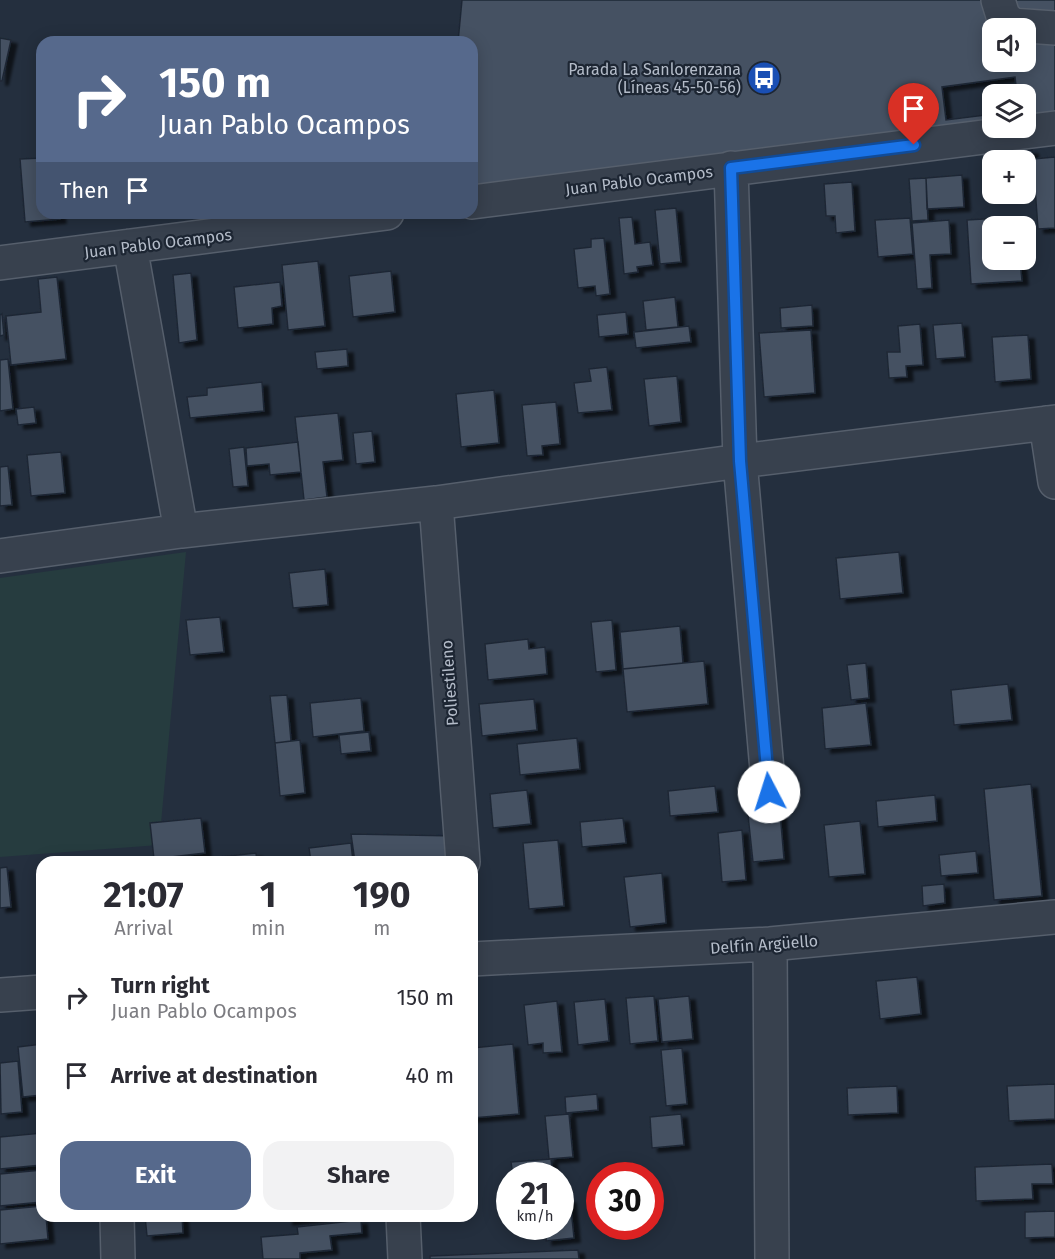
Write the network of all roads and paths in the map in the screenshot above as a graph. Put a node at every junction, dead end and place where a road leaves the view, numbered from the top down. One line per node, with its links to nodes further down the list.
1 (998, 0): 2 (street)
2 (1055, 28)
3 (1055, 128): 4 (street, Juan Pablo Ocampos)
4 (731, 168): 5 (street, Juan Pablo Ocampos); 10 (street)
5 (478, 201)
6 (340, 219): 7 (street, Juan Pablo Ocampos)
7 (129, 246): 8 (street, Juan Pablo Ocampos); 13 (street)
8 (0, 263)
9 (1051, 423): 10 (street); 11 (street)
10 (740, 461): 12 (street); 15 (street)
11 (1055, 482)
12 (436, 503): 13 (street); 16 (street, Poliestileno)
13 (181, 531): 14 (street)
14 (0, 556)
15 (769, 792)
16 (463, 856)
17 (1055, 917): 18 (street, Delfín Argüello)
18 (770, 944): 19 (street, Delfín Argüello); 26 (street)
19 (478, 959)
20 (36, 992): 21 (street)
21 (0, 995)
22 (117, 1222): 24 (street)
23 (403, 1222): 25 (street)
24 (118, 1259)
25 (405, 1259)
26 (772, 1259)

